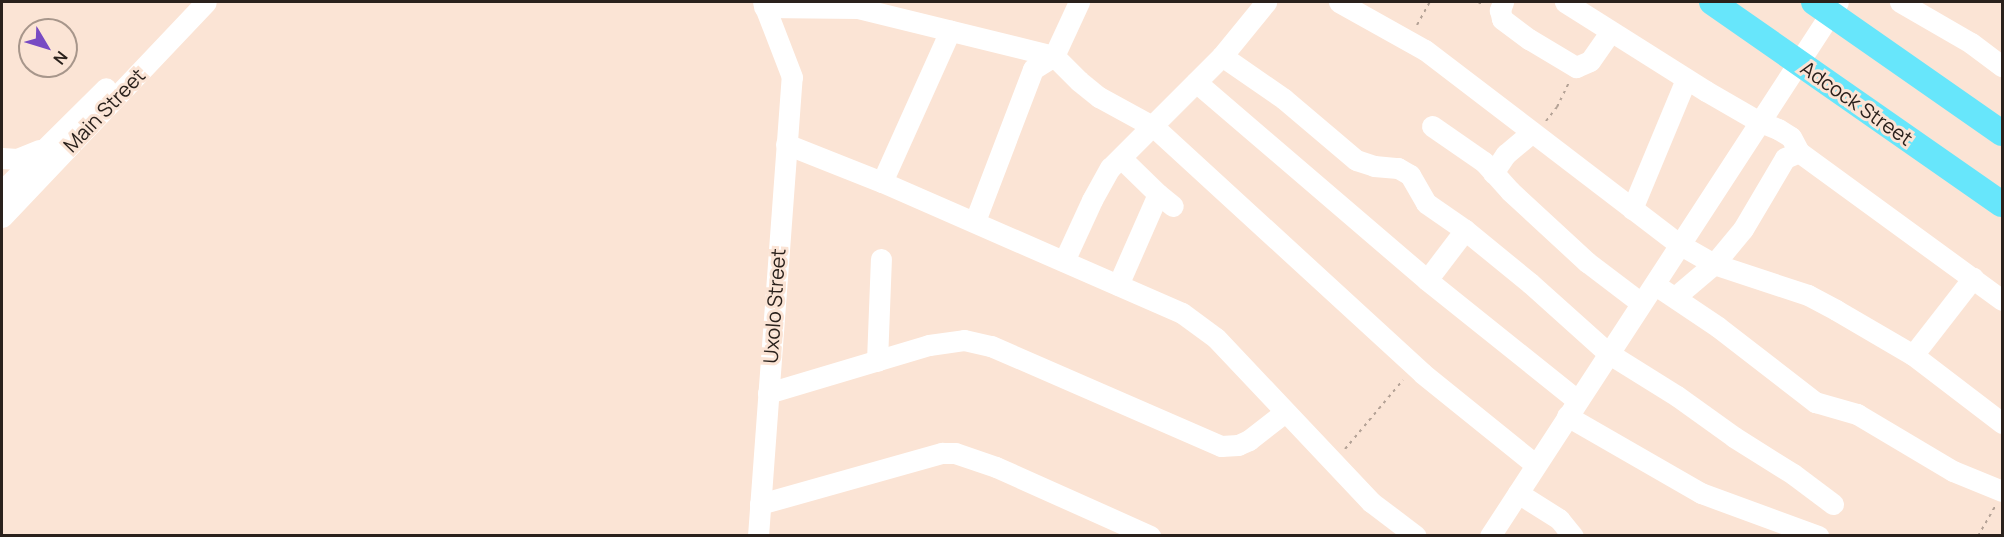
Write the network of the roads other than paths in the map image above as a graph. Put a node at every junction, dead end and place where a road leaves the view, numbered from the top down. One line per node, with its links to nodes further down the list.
1 (193, 2): 26 (street, Main Street)
2 (206, 2): 35 (street, Main Street)
3 (1079, 2): 14 (street)
4 (1266, 2): 15 (street)
5 (1339, 2): 23 (street)
6 (1503, 2): 13 (street)
7 (1565, 2): 13 (street)
8 (1712, 2): 16 (main road, Adcock Street)
9 (1900, 2): 17 (street)
10 (764, 4): 12 (street); 25 (street, Uxolo Street)
11 (1827, 5): 16 (street); 24 (main road)
12 (950, 31): 14 (street); 31 (street)
13 (1610, 32): 18 (street)
14 (1054, 56): 22 (street); 36 (street)
15 (1221, 56): 19 (street); 37 (street)
16 (1798, 61): 20 (street); 33 (main road, Adcock Street)
17 (2002, 66)
18 (1686, 79): 20 (street); 34 (street)
19 (1196, 82): 22 (street); 43 (street)
20 (1758, 121): 27 (street); 38 (street)
21 (1432, 126): 30 (street)
22 (1154, 127): 29 (street); 55 (street)
23 (1532, 132): 30 (street); 34 (street)
24 (2002, 133)
25 (786, 144): 31 (street); 51 (street, Uxolo Street)
26 (47, 146): 28 (street); 32 (street, Main Street)
27 (1799, 152): 41 (street); 42 (street)
28 (2, 158)
29 (1121, 158): 40 (street); 44 (street)
30 (1493, 173): 45 (street)
31 (882, 182): 36 (street)
32 (2, 191)
33 (2002, 204)
34 (1632, 209): 38 (street)
35 (2, 217)
36 (975, 221): 40 (street)
37 (1465, 230): 43 (street); 48 (street)
38 (1679, 244): 41 (street); 45 (street)
39 (881, 259): 50 (street)
40 (1064, 261): 44 (street)
41 (1714, 264): 46 (street); 49 (street)
42 (1973, 278): 47 (street); 49 (street)
43 (1426, 280): 52 (street)
44 (1118, 285): 53 (street)
45 (1647, 294): 46 (street); 48 (street)
46 (1675, 297): 57 (street)
47 (2002, 300)
48 (1608, 353): 52 (street); 59 (street)
49 (1913, 356): 54 (street)
50 (877, 361): 51 (street); 53 (street)
51 (768, 393): 58 (street, Uxolo Street)
52 (1572, 408): 55 (street); 65 (street)
53 (1285, 412): 60 (street)
54 (2002, 423)
55 (1536, 465): 56 (street)
56 (1518, 493): 63 (street); 64 (street)
57 (2001, 497)
58 (760, 504): 61 (street, Uxolo Street); 62 (street)
59 (1833, 504)
60 (1413, 535)
61 (758, 536)
62 (1150, 536)
63 (1490, 536)
64 (1574, 536)
65 (1818, 536)

